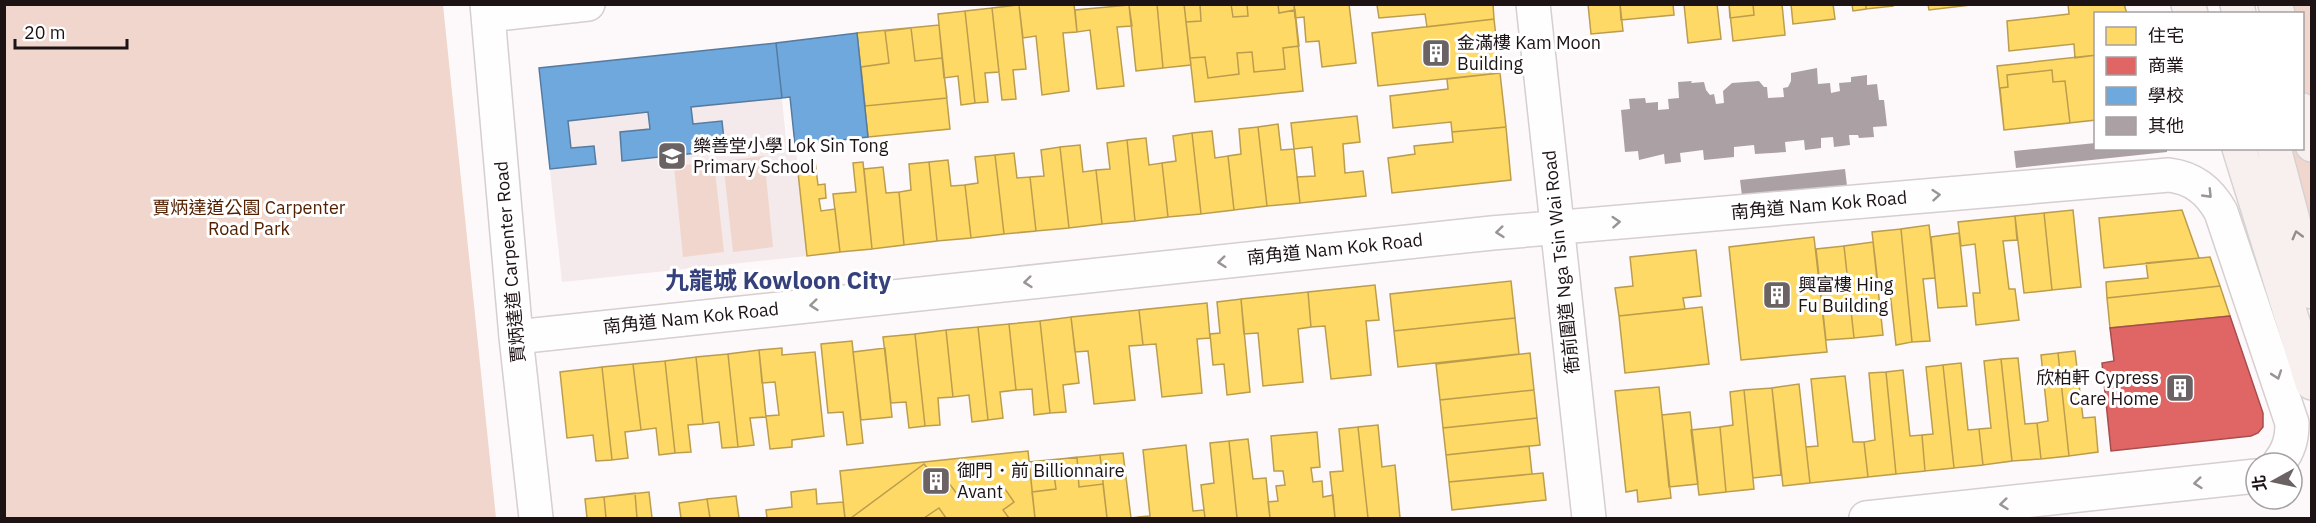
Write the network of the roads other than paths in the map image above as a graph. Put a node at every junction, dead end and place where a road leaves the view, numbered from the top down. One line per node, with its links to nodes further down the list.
1 (588, 4): 3 (street)
2 (1533, 4): 8 (street, 衙前圍道 Nga Tsin Wai Road)
3 (488, 10): 10 (street, 賈炳達道 Carpenter Road)
4 (2304, 117): 5 (main road)
5 (2312, 146)
6 (2274, 150): 9 (main road, one-way to 6)
7 (2239, 151): 9 (main road)
8 (1558, 226): 10 (street, 南角道 Nam Kok Road, one-way to 10); 12 (street, 南角道 Nam Kok Road, one-way to 12); 15 (street, 衙前圍道 Nga Tsin Wai Road)
9 (2298, 293): 11 (main road)
10 (516, 337): 14 (street, 賈炳達道 Carpenter Road)
11 (2312, 383)
12 (2288, 451)
13 (2244, 477): 16 (street, one-way to 16)
14 (536, 519)
15 (1589, 519)
16 (1866, 519)

